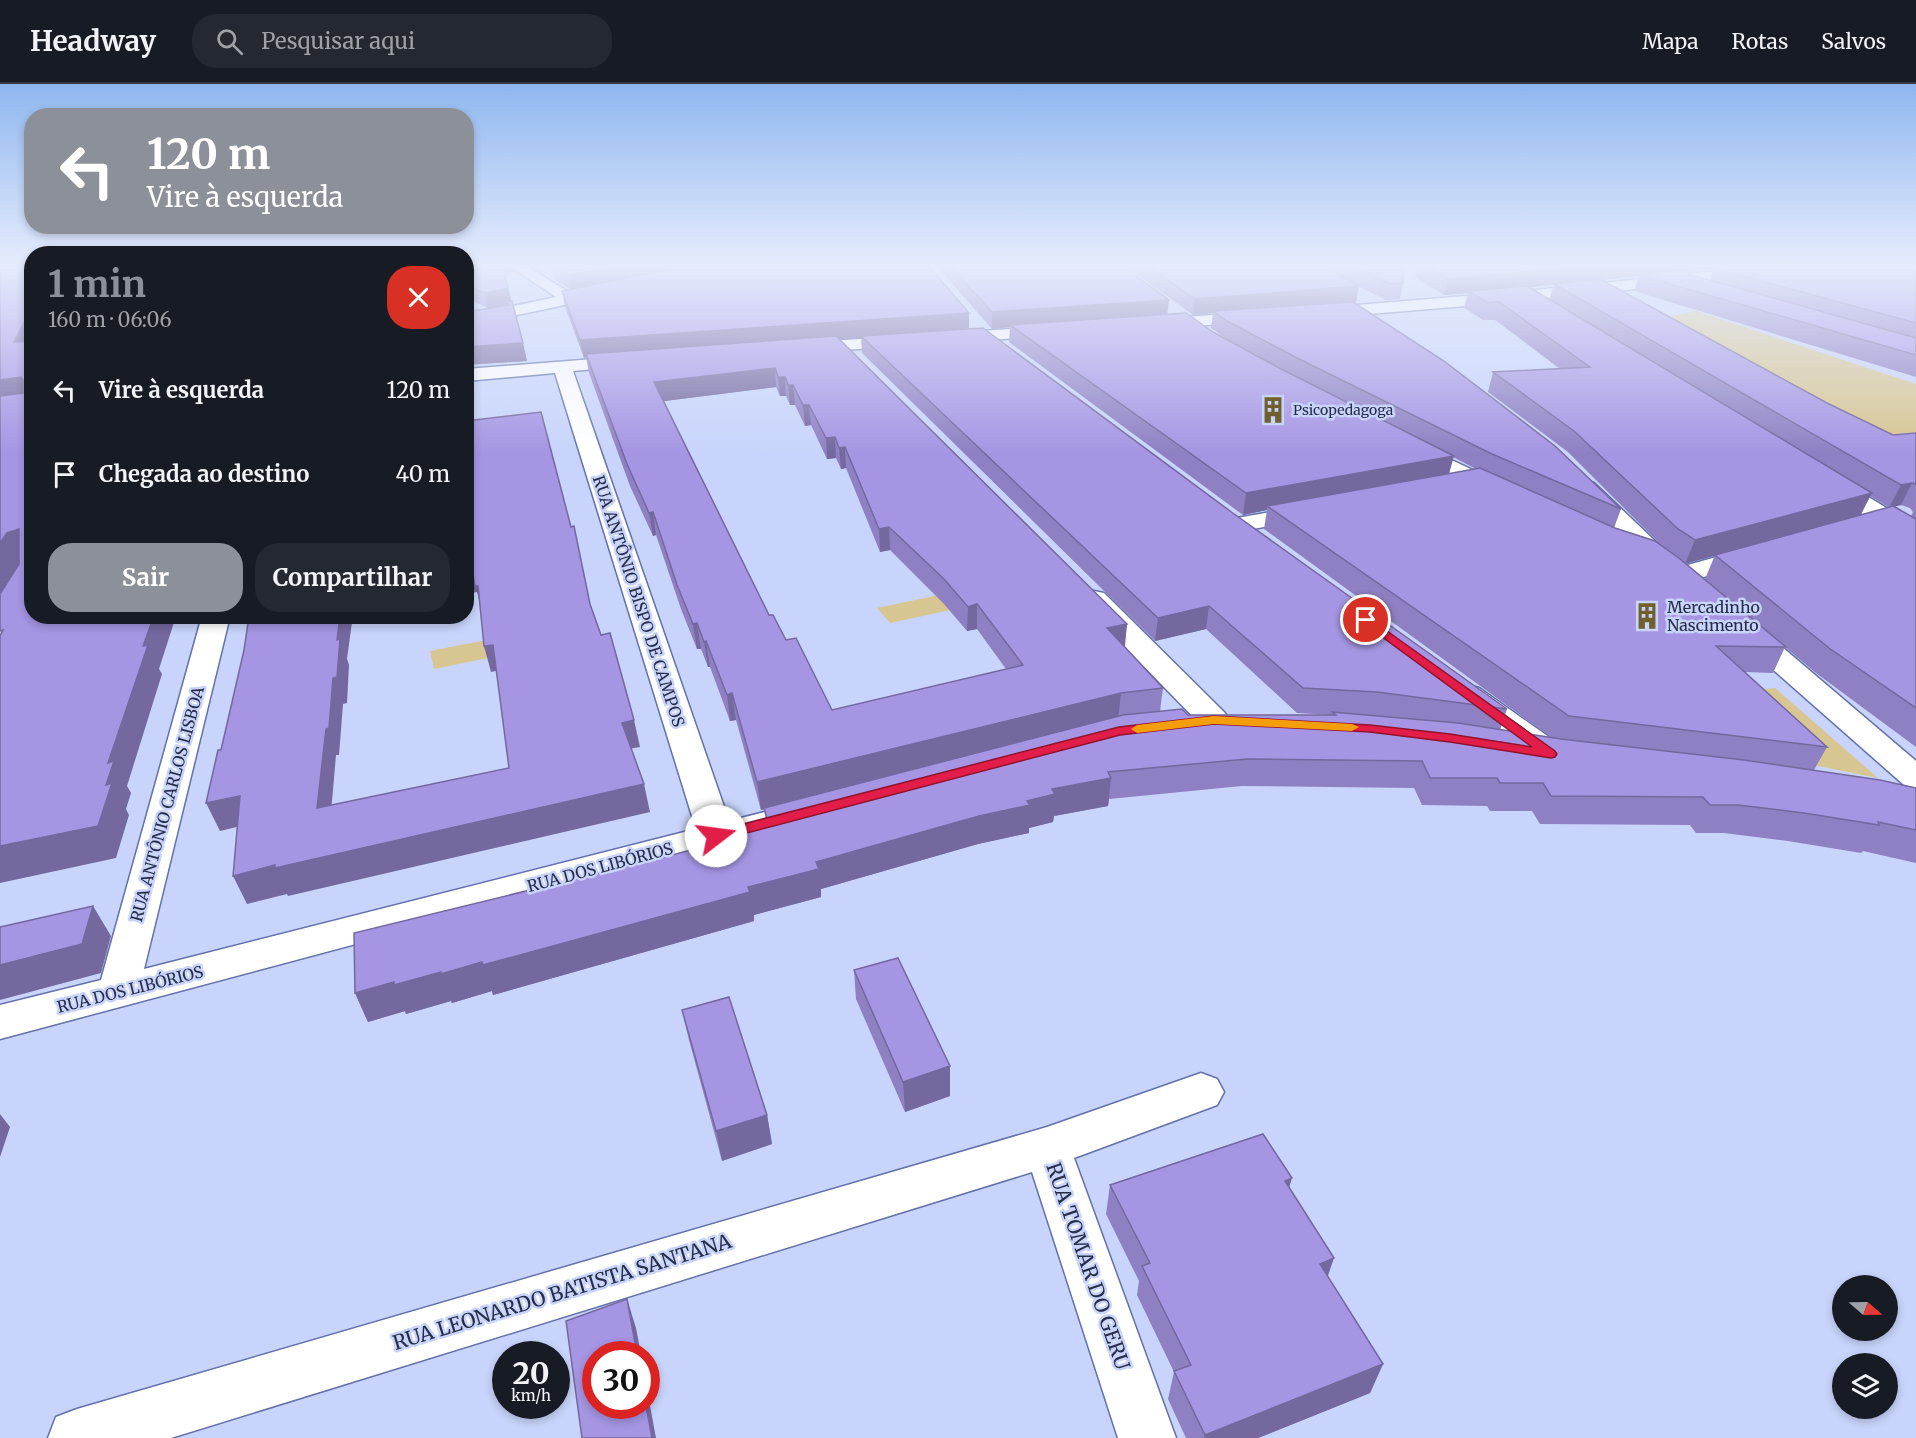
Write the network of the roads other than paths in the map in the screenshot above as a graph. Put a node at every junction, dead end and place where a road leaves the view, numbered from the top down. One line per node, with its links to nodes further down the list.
1 (977, 327): 9 (street)
2 (978, 327): 11 (street)
3 (984, 327): 6 (street)
4 (1195, 327): 8 (street)
5 (1389, 327): 7 (street)
6 (1068, 330)
7 (1393, 332)
8 (1210, 338)
9 (841, 345): 10 (street); 14 (street)
10 (783, 350)
11 (1014, 357)
12 (643, 360): 13 (street)
13 (562, 367): 15 (street); 41 (street, RUA ANTÔNIO BISPO DE CAMPOS)
14 (866, 370)
15 (474, 374)
16 (1393, 438): 19 (street)
17 (1566, 468): 30 (street)
18 (1806, 469): 24 (street)
19 (1477, 481): 20 (street); 21 (street)
20 (1443, 487)
21 (1521, 501)
22 (1329, 508): 28 (street)
23 (1916, 511): 24 (street)
24 (1886, 518): 25 (street); 26 (street)
25 (1852, 527)
26 (1916, 537)
27 (1616, 544): 30 (street)
28 (1266, 546)
29 (1772, 550): 30 (street)
30 (1658, 559)
31 (1081, 586): 35 (street)
32 (1726, 614): 39 (street)
33 (214, 624): 42 (street, RUA ANTÔNIO CARLOS LISBOA)
34 (1446, 678): 37 (street)
35 (1178, 724)
36 (1483, 743): 37 (street)
37 (1551, 754): 38 (street)
38 (1585, 758)
39 (1908, 794)
40 (843, 803): 41 (street, RUA DOS LIBÓRIOS)
41 (716, 836): 42 (street, RUA DOS LIBÓRIOS)
42 (118, 992): 43 (street, RUA DOS LIBÓRIOS)
43 (0, 1022)
44 (1201, 1092): 45 (street, RUA TOMAR DO GERU)
45 (1047, 1147): 46 (street, RUA LEONARDO BATISTA SANTANA); 47 (street, RUA TOMAR DO GERU)
46 (77, 1438)
47 (1147, 1438)

